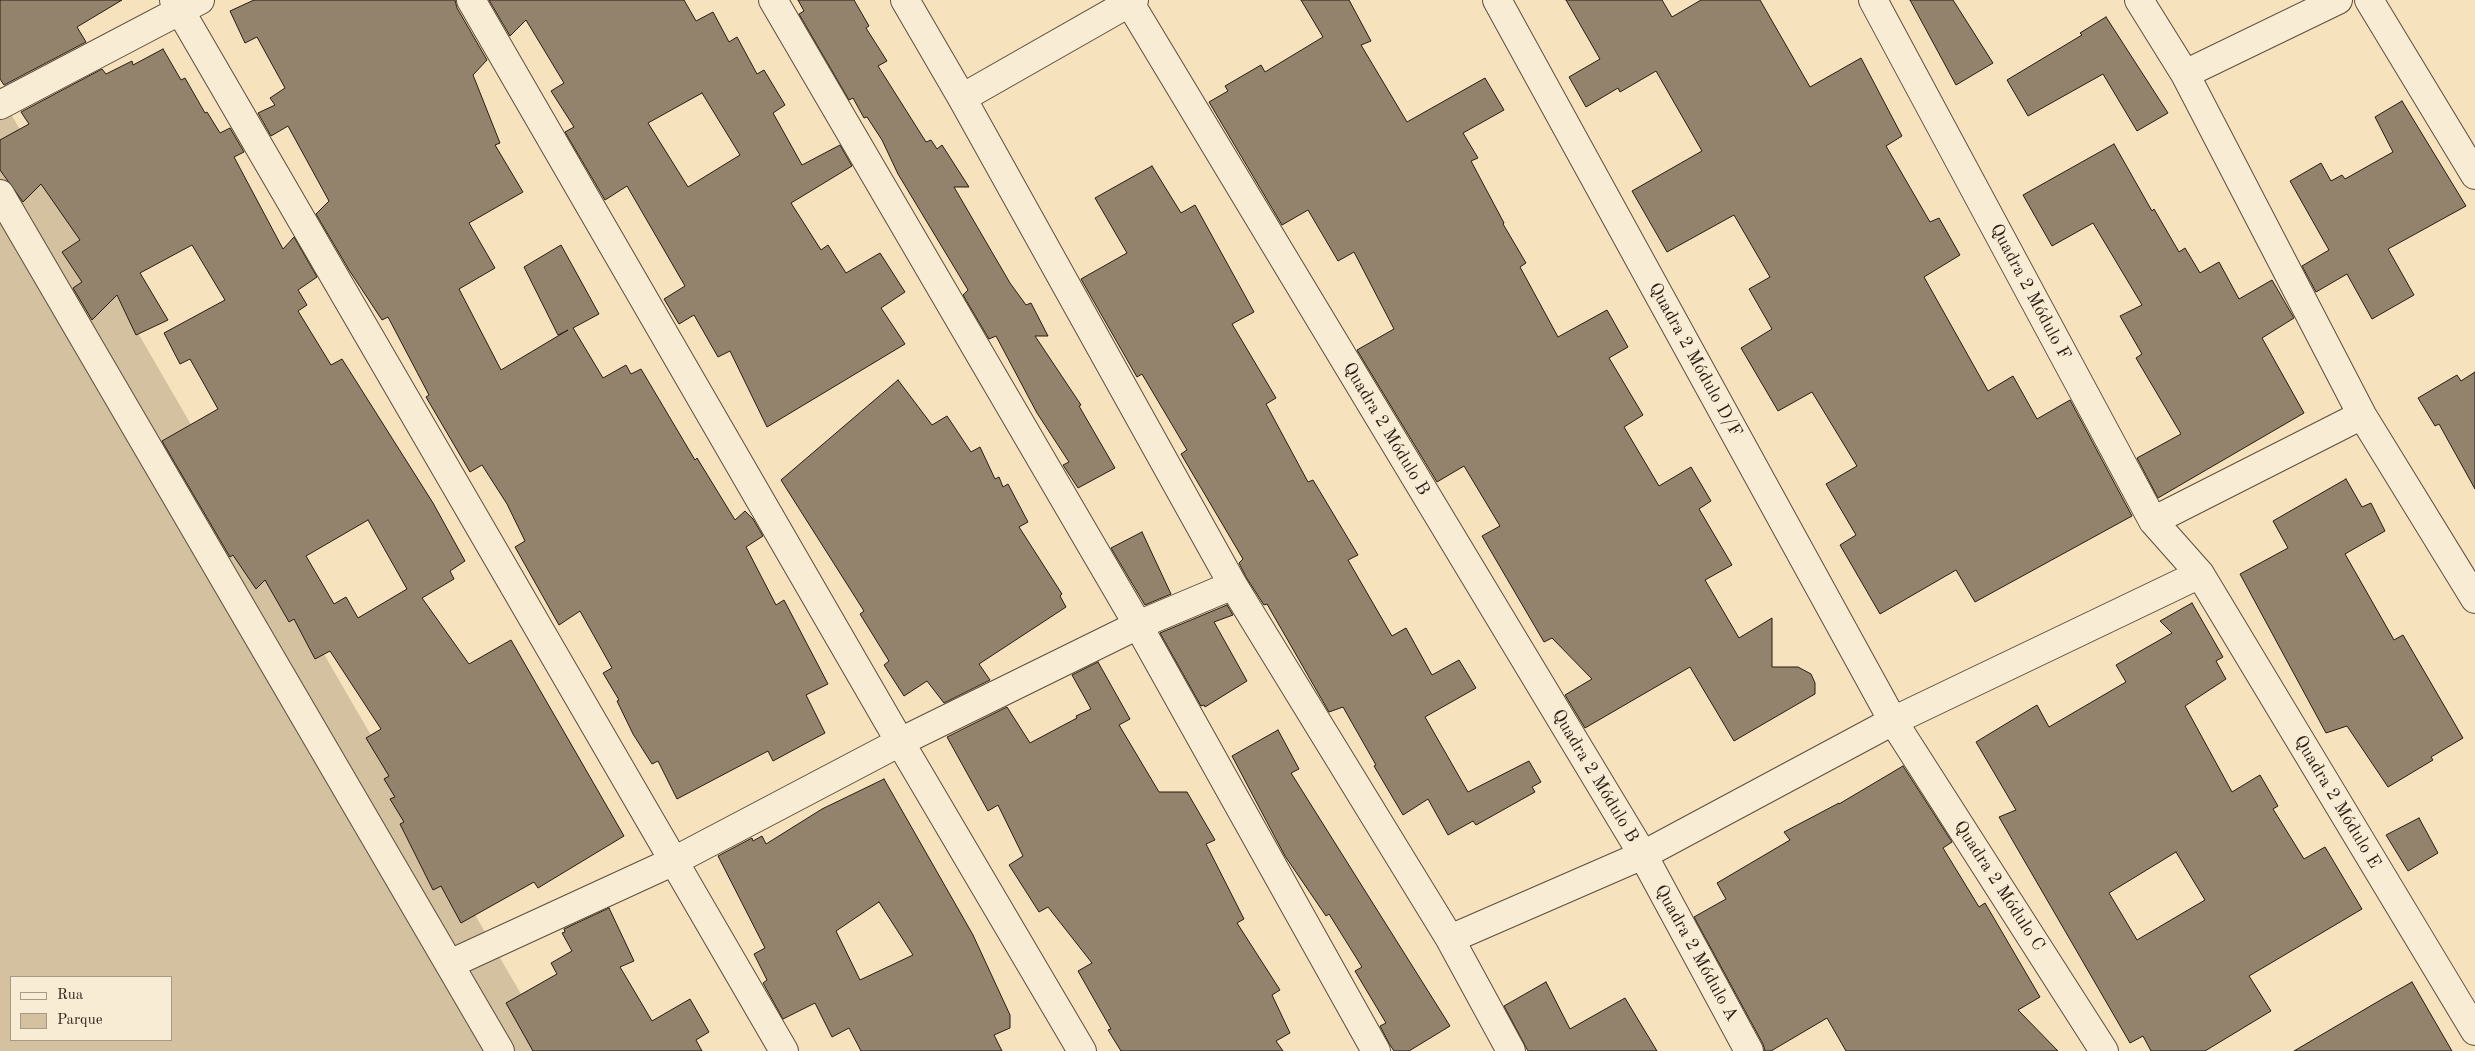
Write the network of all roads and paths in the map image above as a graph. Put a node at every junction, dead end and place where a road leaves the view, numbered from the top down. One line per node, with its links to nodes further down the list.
1 (471, 0): 23 (street)
2 (773, 0): 21 (street)
3 (905, 0): 12 (street)
4 (1497, 0): 22 (street, Quadra 2 Módulo D/F)
5 (1873, 0): 17 (street, Quadra 2 Módulo F)
6 (2139, 0): 11 (street)
7 (2338, 0): 11 (street)
8 (2369, 0): 14 (street)
9 (1131, 1): 12 (street); 24 (street, Quadra 2 Módulo B)
10 (184, 4): 13 (street); 25 (street)
11 (2185, 74): 16 (street)
12 (962, 98): 19 (street)
13 (0, 105)
14 (2475, 175)
15 (0, 194): 27 (street)
16 (2362, 415): 17 (street); 20 (street)
17 (2153, 522): 18 (street, Quadra 2 Módulo F)
18 (2200, 574): 22 (street); 28 (street, Quadra 2 Módulo E)
19 (1233, 585): 21 (street); 26 (street)
20 (2475, 599)
21 (1138, 625): 23 (street); 32 (street)
22 (1893, 721): 24 (street); 35 (street, Quadra 2 Módulo C)
23 (900, 742): 25 (street); 31 (street)
24 (1643, 855): 26 (street); 34 (street, Quadra 2 Módulo A)
25 (674, 862): 27 (street); 30 (street)
26 (1450, 939): 33 (street)
27 (450, 964): 29 (street)
28 (2475, 1031)
29 (500, 1051)
30 (784, 1051)
31 (1082, 1051)
32 (1376, 1051)
33 (1511, 1051)
34 (1749, 1051)
35 (2104, 1051)

